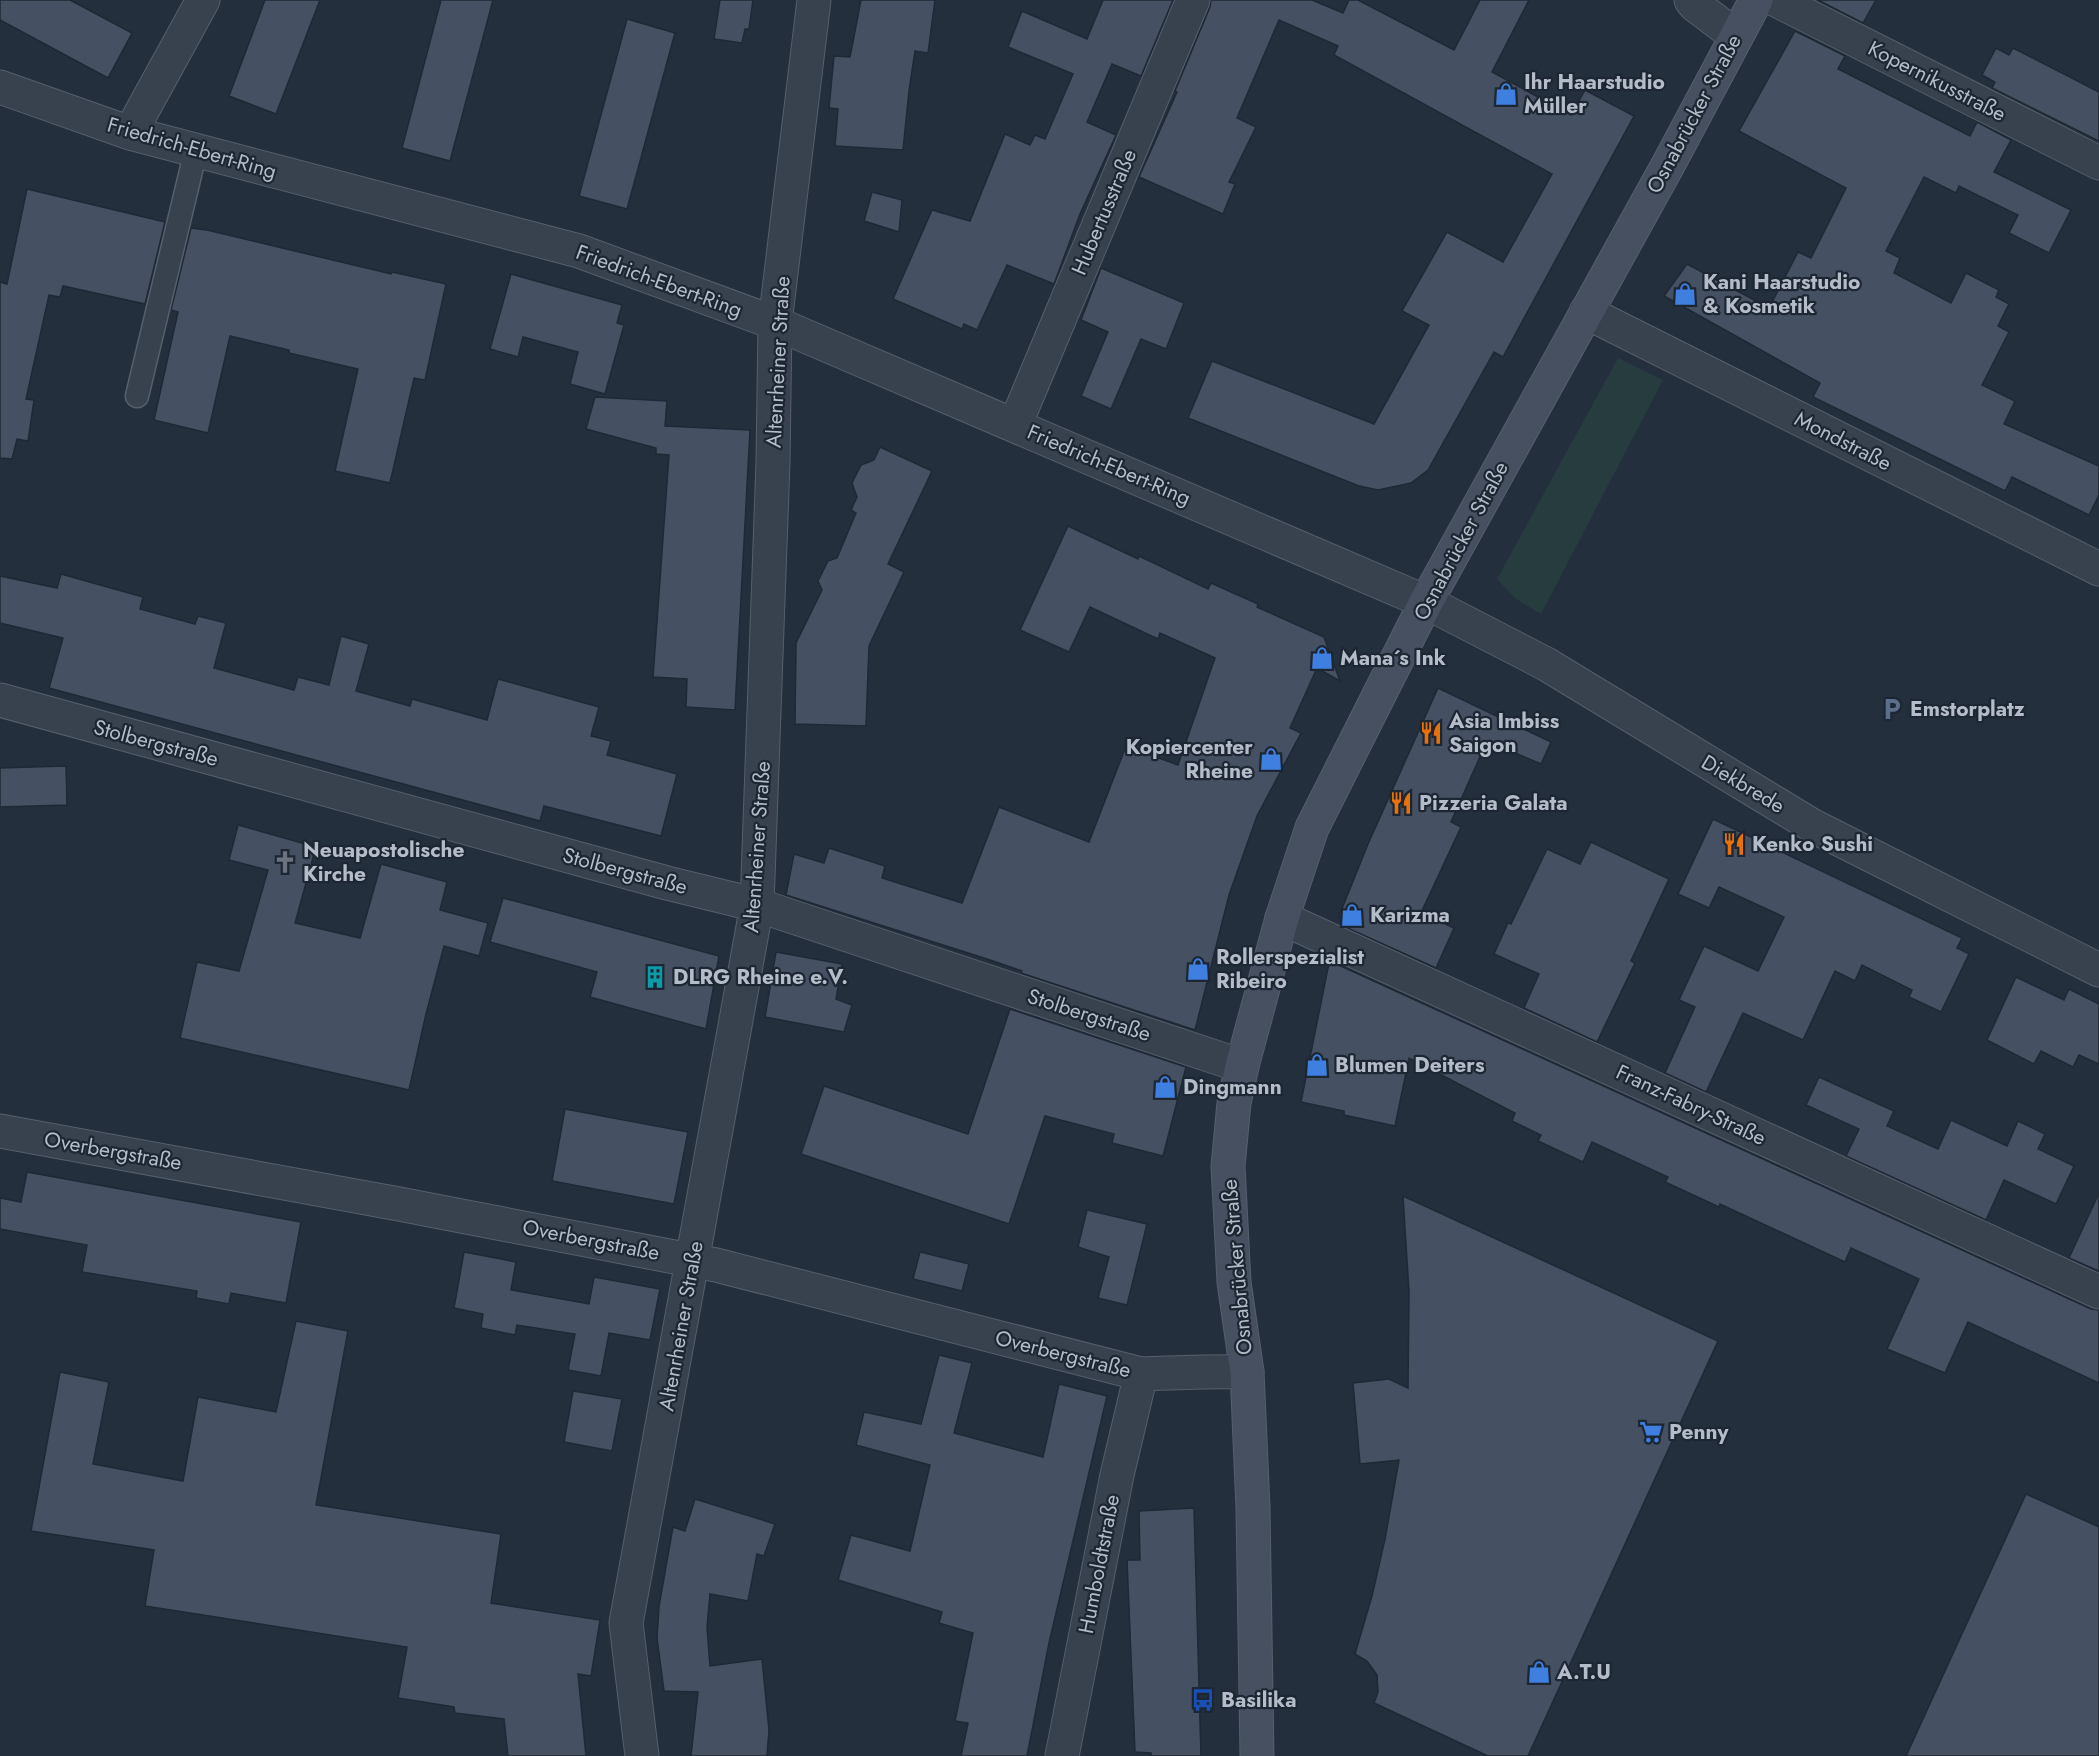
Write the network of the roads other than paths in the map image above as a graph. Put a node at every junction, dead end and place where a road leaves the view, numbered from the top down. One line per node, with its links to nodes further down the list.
1 (203, 0): 9 (street)
2 (814, 0): 13 (street, Altenrheiner Straße)
3 (1193, 0): 15 (street, Hubertusstraße)
4 (1691, 0): 7 (street)
5 (1756, 0): 7 (main road, Osnabrücker Straße)
6 (1776, 0): 11 (street, Kopernikusstraße)
7 (1736, 36): 12 (main road, Osnabrücker Straße)
8 (0, 87): 9 (street, Friedrich-Ebert-Ring)
9 (130, 133): 10 (street, Friedrich-Ebert-Ring)
10 (196, 150): 13 (street, Friedrich-Ebert-Ring); 14 (lane)
11 (2099, 163)
12 (1586, 312): 16 (street, Mondstraße); 17 (main road, Osnabrücker Straße)
13 (775, 323): 15 (street, Friedrich-Ebert-Ring); 19 (street, Altenrheiner Straße)
14 (137, 396)
15 (1015, 425): 17 (street, Friedrich-Ebert-Ring)
16 (2099, 569)
17 (1426, 602): 20 (main road, Osnabrücker Straße); 21 (street, Diekbrede)
18 (0, 700): 19 (street, Stolbergstraße)
19 (757, 905): 22 (street, Stolbergstraße); 24 (street, Altenrheiner Straße)
20 (1282, 918): 22 (main road, Osnabrücker Straße); 25 (street, Franz-Fabry-Straße)
21 (2099, 970)
22 (1242, 1066): 26 (main road, Osnabrücker Straße)
23 (0, 1131): 24 (street, Overbergstraße)
24 (693, 1260): 27 (street, Overbergstraße); 28 (street, Altenrheiner Straße)
25 (2099, 1292)
26 (1247, 1372): 27 (street, Overbergstraße); 30 (main road, Osnabrücker Straße)
27 (1141, 1374): 29 (street, Humboldtstraße)
28 (642, 1756)
29 (1062, 1756)
30 (1257, 1756)

